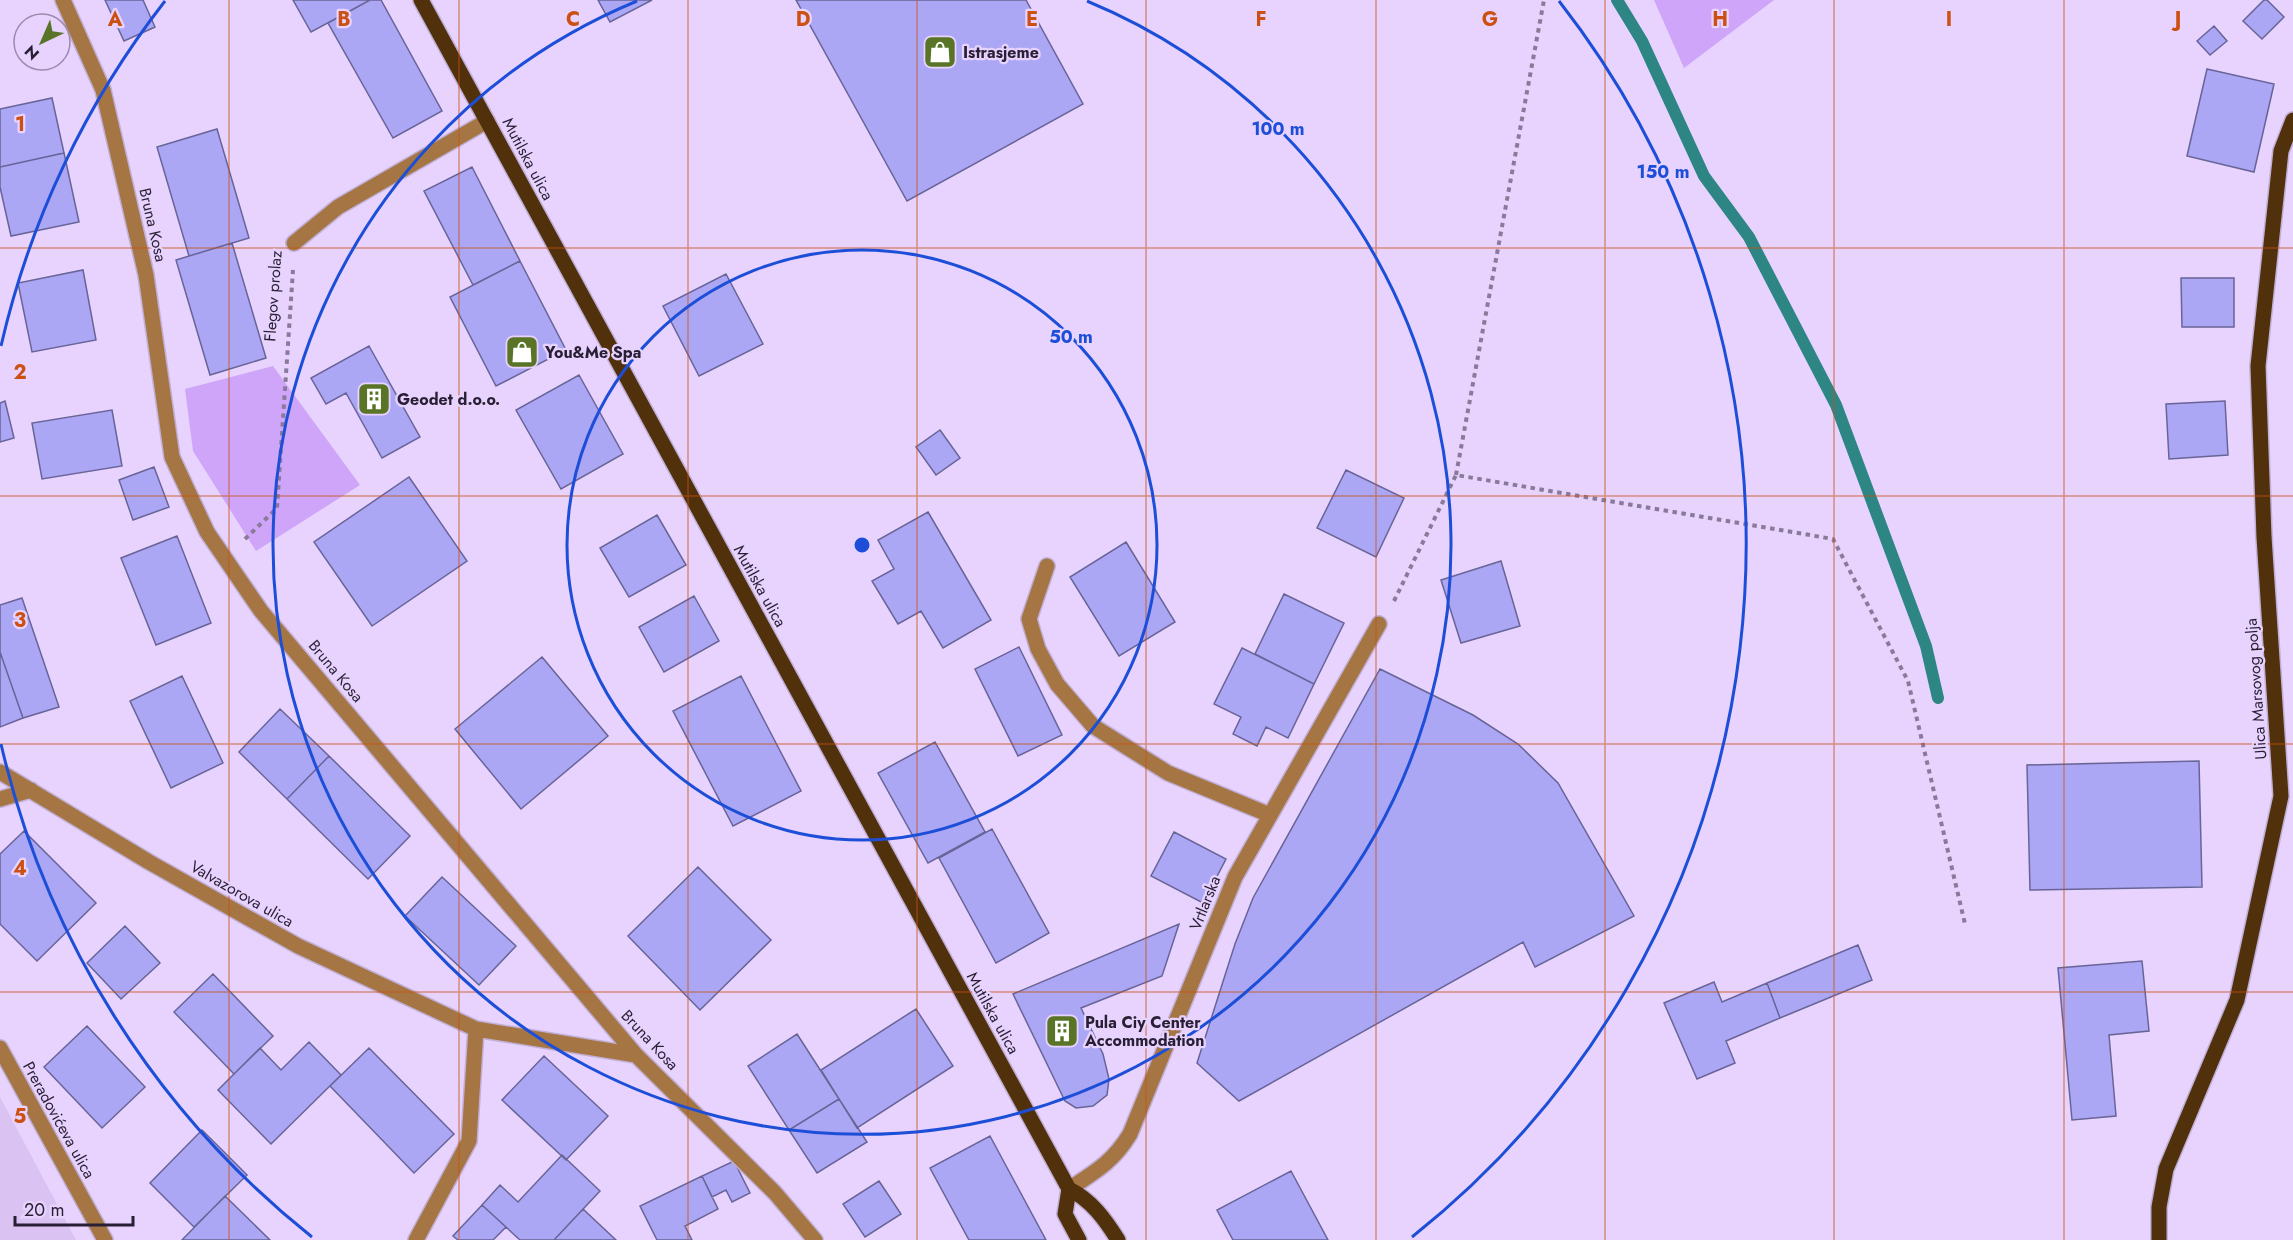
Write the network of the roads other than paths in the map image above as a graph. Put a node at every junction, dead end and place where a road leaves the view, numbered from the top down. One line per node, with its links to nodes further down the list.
1 (63, 0): 14 (street, Bruna Kosa)
2 (421, 0): 4 (main road, Mutilska ulica)
3 (2293, 120): 21 (main road, Ulica Marsovog polja)
4 (487, 121): 5 (street, Flegov prolaz); 15 (main road, Mutilska ulica)
5 (294, 243)
6 (1047, 566): 11 (street)
7 (1379, 624): 11 (street, Vrtlarska)
8 (0, 772): 9 (street, Valvazorova ulica)
9 (31, 790): 10 (street); 12 (street, Valvazorova ulica)
10 (0, 799)
11 (1270, 814): 15 (street, Vrtlarska)
12 (476, 1029): 14 (street, Valvazorova ulica); 17 (street)
13 (0, 1048): 16 (street, Preradovićeva ulica)
14 (636, 1055): 18 (street, Bruna Kosa)
15 (1069, 1189): 19 (main road); 20 (main road, Mutilska ulica)
16 (105, 1240)
17 (416, 1240)
18 (815, 1240)
19 (1079, 1240)
20 (1118, 1240)
21 (2159, 1240)

